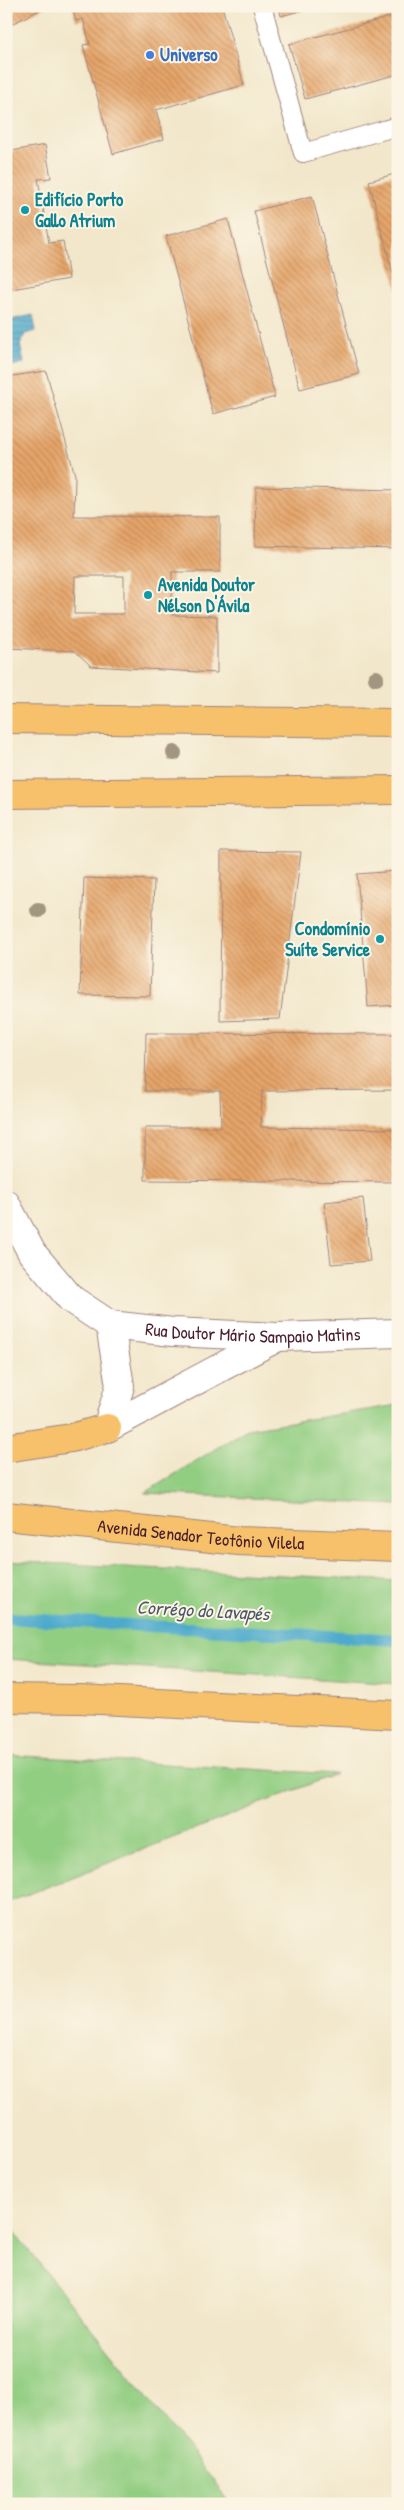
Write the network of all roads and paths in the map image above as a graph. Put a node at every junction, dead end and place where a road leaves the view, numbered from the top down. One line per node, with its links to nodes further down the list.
1 (262, 6): 2 (lane)
2 (398, 126)
3 (6, 720): 4 (main road)
4 (398, 723)
5 (398, 790): 6 (main road)
6 (6, 794)
7 (6, 1204): 8 (street)
8 (110, 1325): 10 (street, Rua Doutor Mário Sampaio Matins); 11 (street)
9 (398, 1332): 10 (street, Rua Doutor Mário Sampaio Matins)
10 (277, 1337): 11 (street)
11 (107, 1428): 12 (main road)
12 (6, 1448)
13 (6, 1516): 14 (main road, Avenida Senador Teotônio Vilela)
14 (398, 1547)
15 (6, 1698): 16 (main road)
16 (398, 1715)

